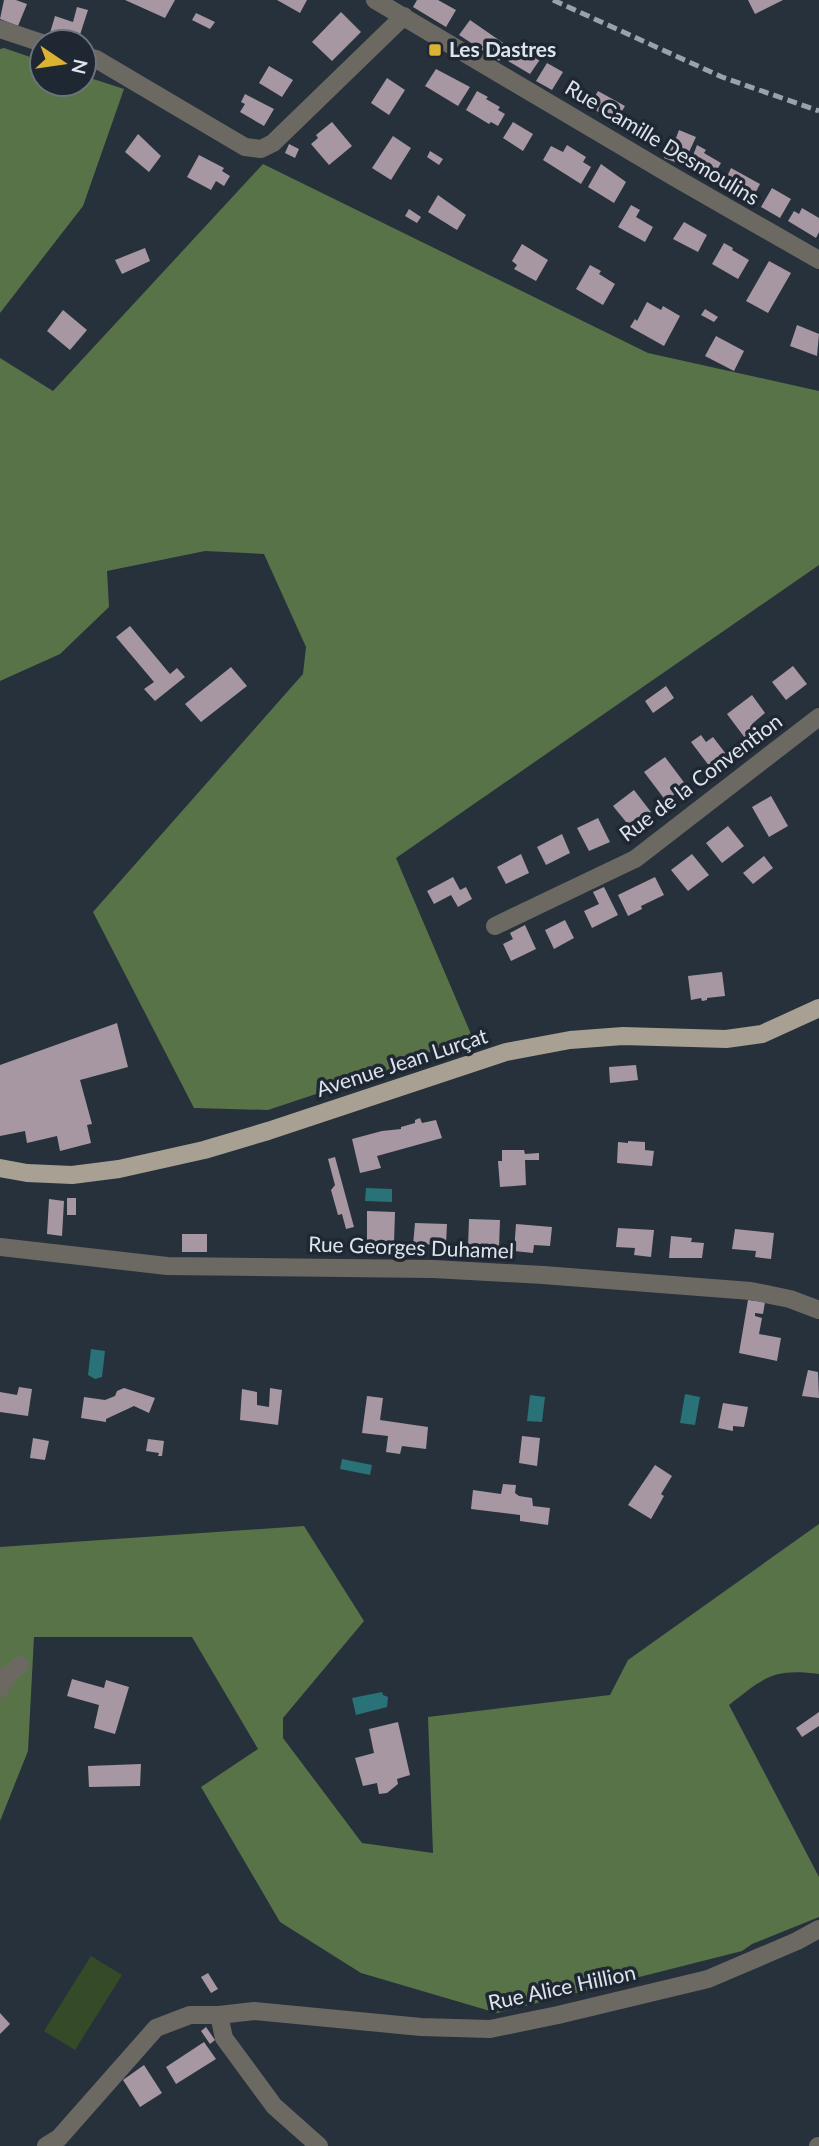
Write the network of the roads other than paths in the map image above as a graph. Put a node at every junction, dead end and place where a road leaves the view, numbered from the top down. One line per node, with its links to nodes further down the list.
1 (375, 0): 2 (street, Rue Camille Desmoulins)
2 (404, 16): 5 (street); 6 (street, Rue Camille Desmoulins)
3 (0, 29): 4 (street)
4 (28, 38)
5 (98, 60)
6 (819, 260)
7 (819, 717): 8 (street, Rue de la Convention)
8 (495, 926)
9 (819, 1007): 10 (main road, Avenue Jean Lurçat)
10 (0, 1168)
11 (0, 1247): 12 (street, Rue Georges Duhamel)
12 (819, 1310)
13 (20, 1665): 14 (street)
14 (0, 1689)
15 (819, 1929): 16 (street, Rue Alice Hillion)
16 (219, 2015): 17 (street, Rue Alice Hillion); 18 (street)
17 (46, 2146)
18 (319, 2146)

